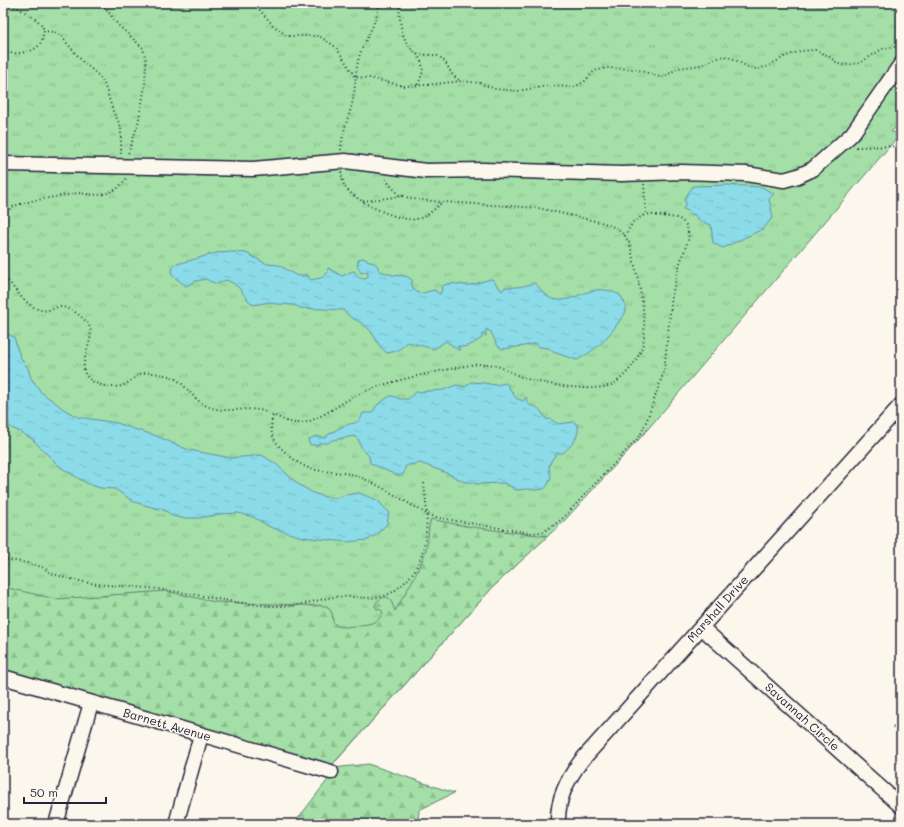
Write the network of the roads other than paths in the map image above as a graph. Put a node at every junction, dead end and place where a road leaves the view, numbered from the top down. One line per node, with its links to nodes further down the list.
1 (901, 64): 2 (street)
2 (3, 164)
3 (901, 405): 4 (street, Marshall Drive)
4 (702, 628): 9 (street, Savannah Circle); 12 (street, Marshall Drive)
5 (3, 677): 6 (street, Barnett Avenue)
6 (91, 703): 7 (street, Barnett Avenue); 10 (street)
7 (201, 735): 8 (street, Barnett Avenue); 11 (street)
8 (331, 772)
9 (901, 806)
10 (56, 824)
11 (176, 824)
12 (558, 824)

